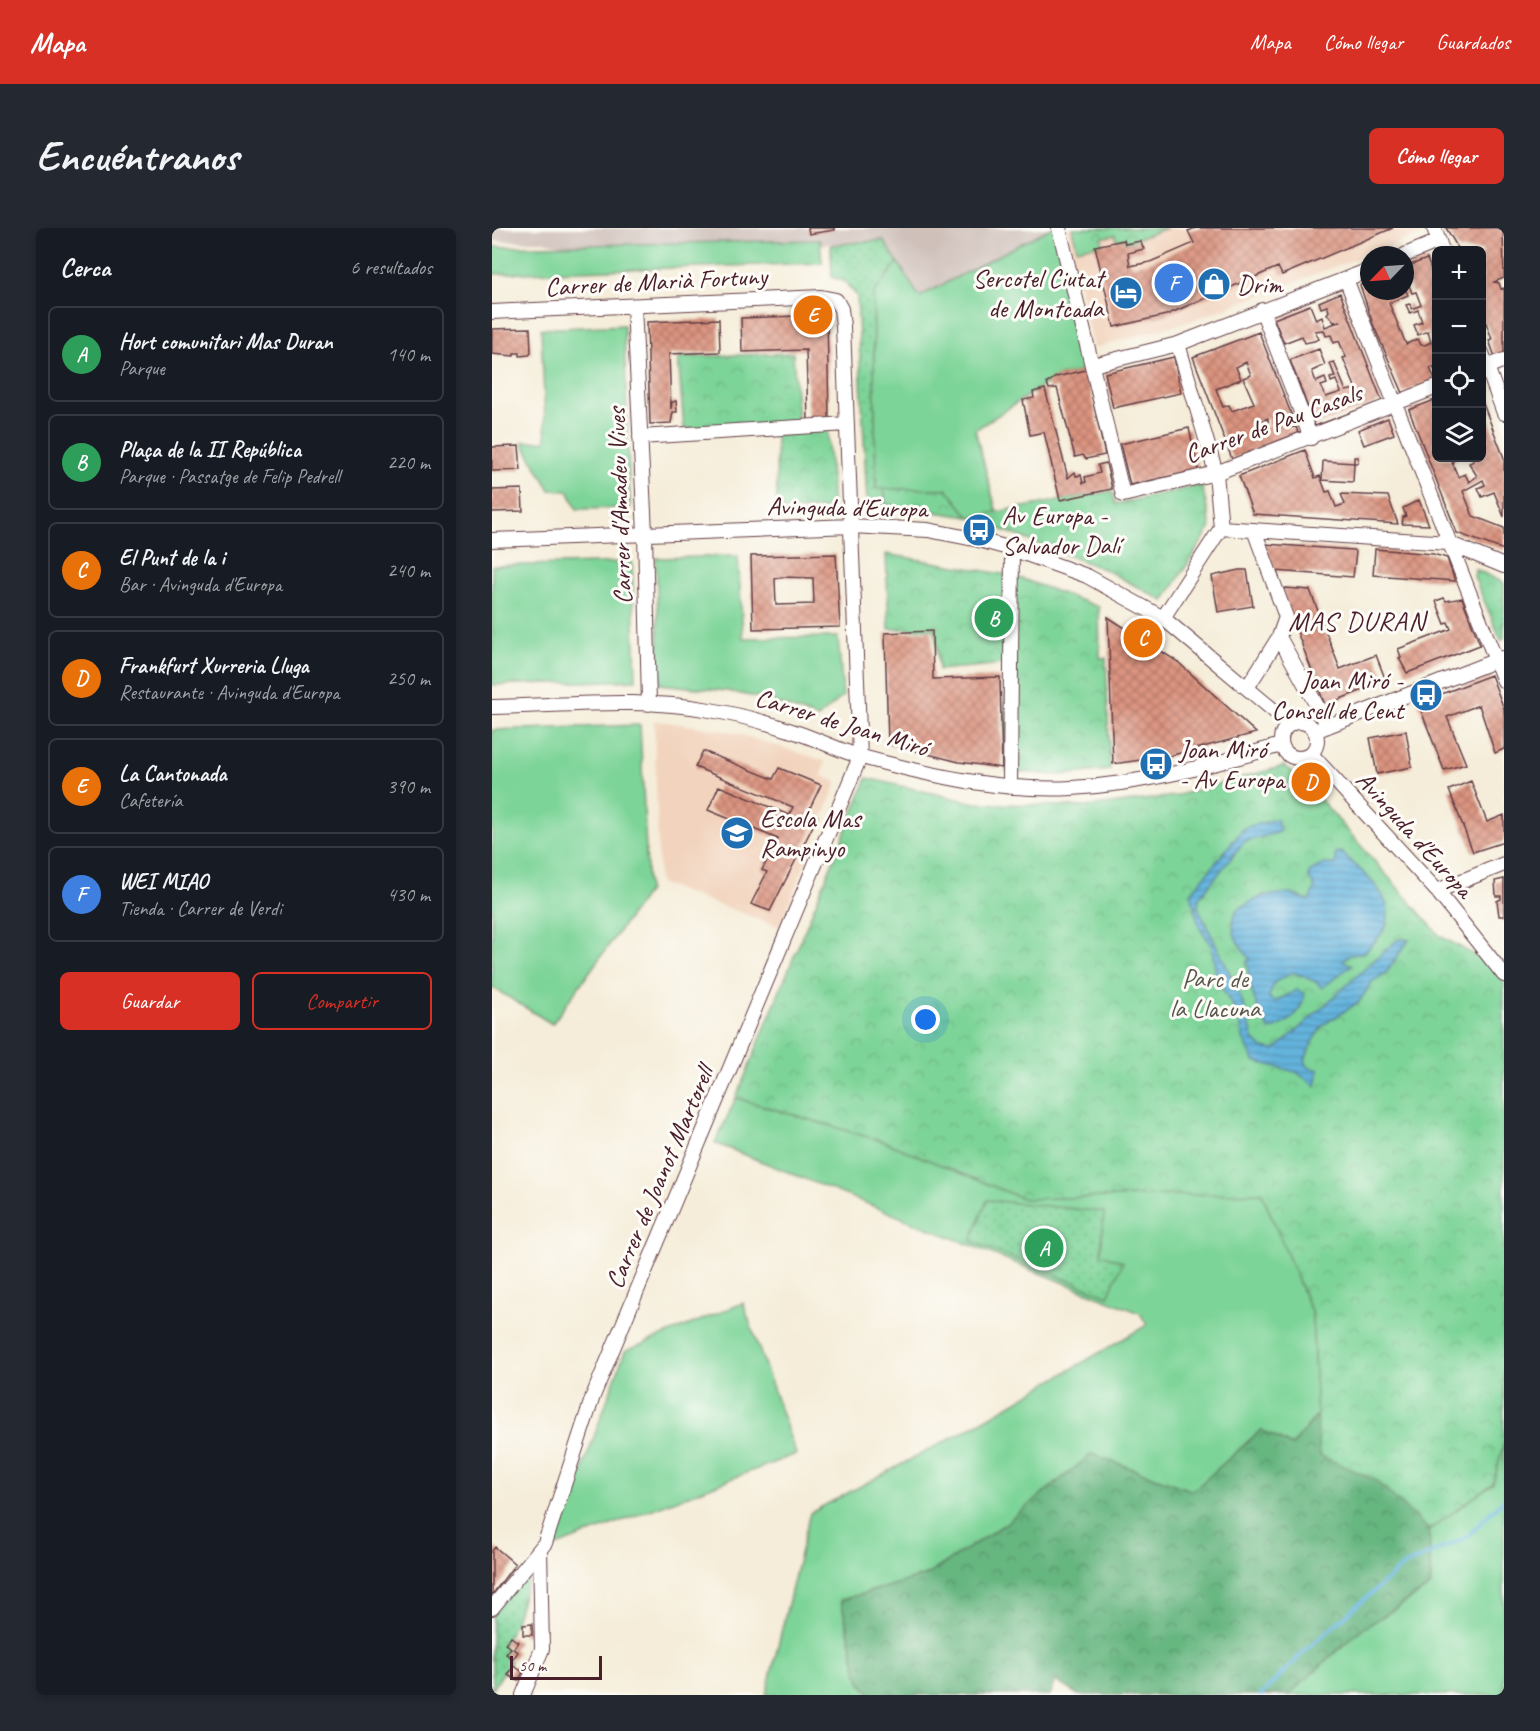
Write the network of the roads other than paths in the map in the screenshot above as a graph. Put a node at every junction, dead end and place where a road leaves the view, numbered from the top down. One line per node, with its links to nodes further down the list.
1 (1059, 228): 12 (street)
2 (1438, 240): 3 (street)
3 (1414, 251)
4 (1360, 274): 5 (street)
5 (1346, 279): 7 (street); 15 (street)
6 (634, 306): 8 (street, Carrer de Marià Fortuny); 17 (street, Carrer de Marià Fortuny); 18 (street, Carrer d'Amadeu Vives)
7 (1262, 310): 9 (street); 19 (street)
8 (492, 312)
9 (1178, 344): 12 (street); 20 (street)
10 (1504, 360): 11 (street)
11 (1486, 363)
12 (1093, 365): 20 (street, Carrer de Pau Casals)
13 (1486, 370): 16 (street)
14 (1432, 389): 15 (street, Carrer de Pau Casals)
15 (1395, 404): 19 (street, Carrer de Pau Casals); 26 (street)
16 (1504, 413)
17 (847, 424): 18 (street); 21 (street)
18 (640, 437): 24 (street, Carrer d'Amadeu Vives)
19 (1311, 438): 20 (street, Carrer de Pau Casals)
20 (1216, 473): 22 (street)
21 (851, 526): 24 (street, Avinguda d'Europa); 27 (street, Avinguda d'Europa); 40 (street)
22 (1221, 528): 23 (street); 29 (street)
23 (1254, 530): 26 (street); 30 (street)
24 (645, 533): 25 (street, Avinguda d'Europa); 34 (street, Carrer d'Amadeu Vives)
25 (492, 540)
26 (1448, 543): 28 (street); 31 (street)
27 (1012, 549): 29 (street, Avinguda d'Europa); 41 (street)
28 (1504, 566)
29 (1163, 618): 33 (street, Avinguda d'Europa)
30 (1279, 637): 33 (street); 37 (street)
31 (1500, 658): 32 (street); 37 (street)
32 (1504, 681)
33 (1247, 688): 36 (street, Avinguda d'Europa)
34 (649, 704): 35 (street, Carrer de Joan Miró); 40 (street, Carrer de Joan Miró)
35 (492, 707)
36 (1290, 724): 37 (street); 38 (street)
37 (1322, 729): 39 (street)
38 (1281, 745): 39 (street); 41 (street, Carrer de Joan Miró)
39 (1311, 754): 43 (street, Avinguda d'Europa)
40 (860, 757): 41 (street, Carrer de Joan Miró); 45 (street, Carrer de Joanot Martorell)
41 (1010, 785)
42 (1504, 864): 43 (street)
43 (1437, 891): 44 (street, Avinguda d'Europa)
44 (1504, 975)
45 (540, 1549): 46 (street, Carrer de Joanot Martorell); 47 (street)
46 (493, 1606)
47 (523, 1695)

